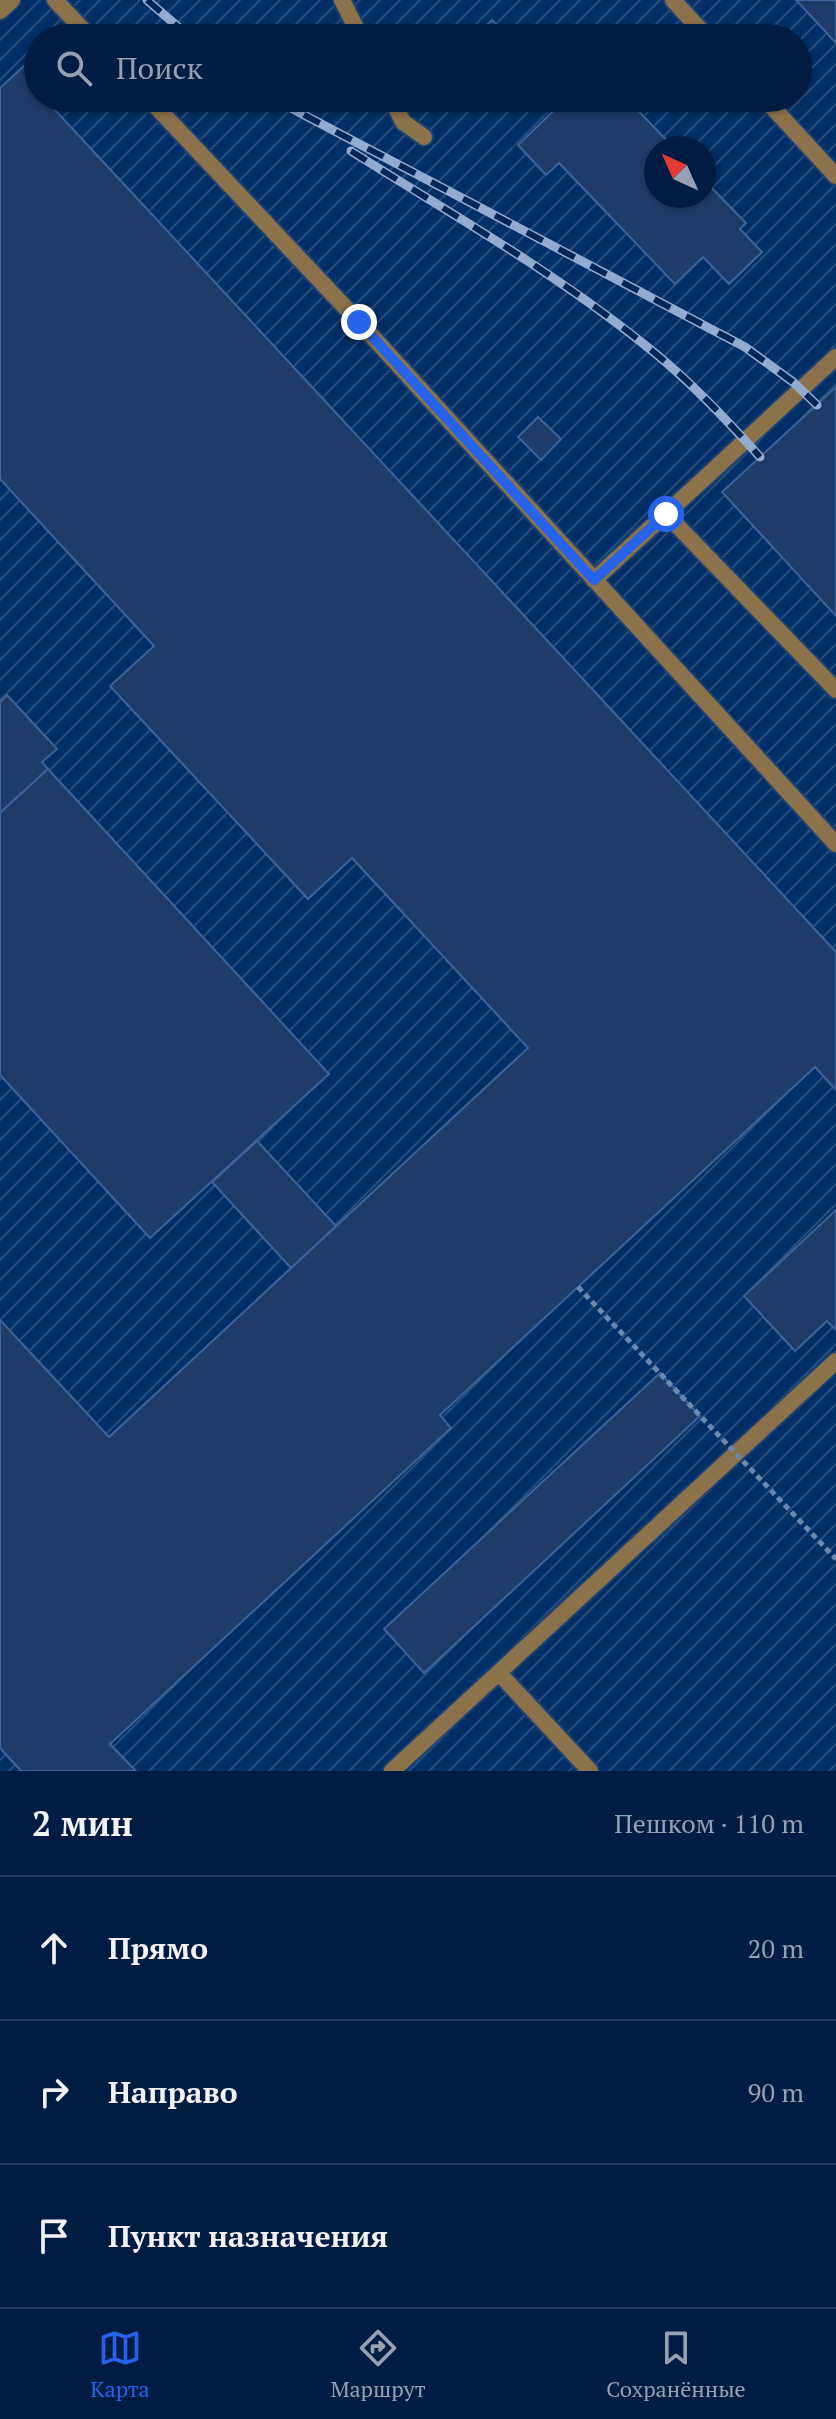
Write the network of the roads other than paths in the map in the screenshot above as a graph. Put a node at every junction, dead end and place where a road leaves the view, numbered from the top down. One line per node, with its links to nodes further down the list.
1 (12, 0): 5 (lane)
2 (55, 0): 6 (lane)
3 (342, 0): 7 (lane)
4 (673, 0): 8 (lane)
5 (0, 11)
6 (78, 24)
7 (354, 24)
8 (695, 24)
9 (161, 112): 16 (lane)
10 (398, 112): 12 (lane)
11 (777, 112): 13 (lane)
12 (424, 137)
13 (836, 176)
14 (836, 357): 15 (lane)
15 (666, 514): 16 (lane); 17 (lane)
16 (594, 580): 18 (lane)
17 (836, 690)
18 (836, 844)
19 (836, 1361): 20 (lane)
20 (499, 1673): 21 (lane); 22 (lane)
21 (392, 1771)
22 (590, 1771)

